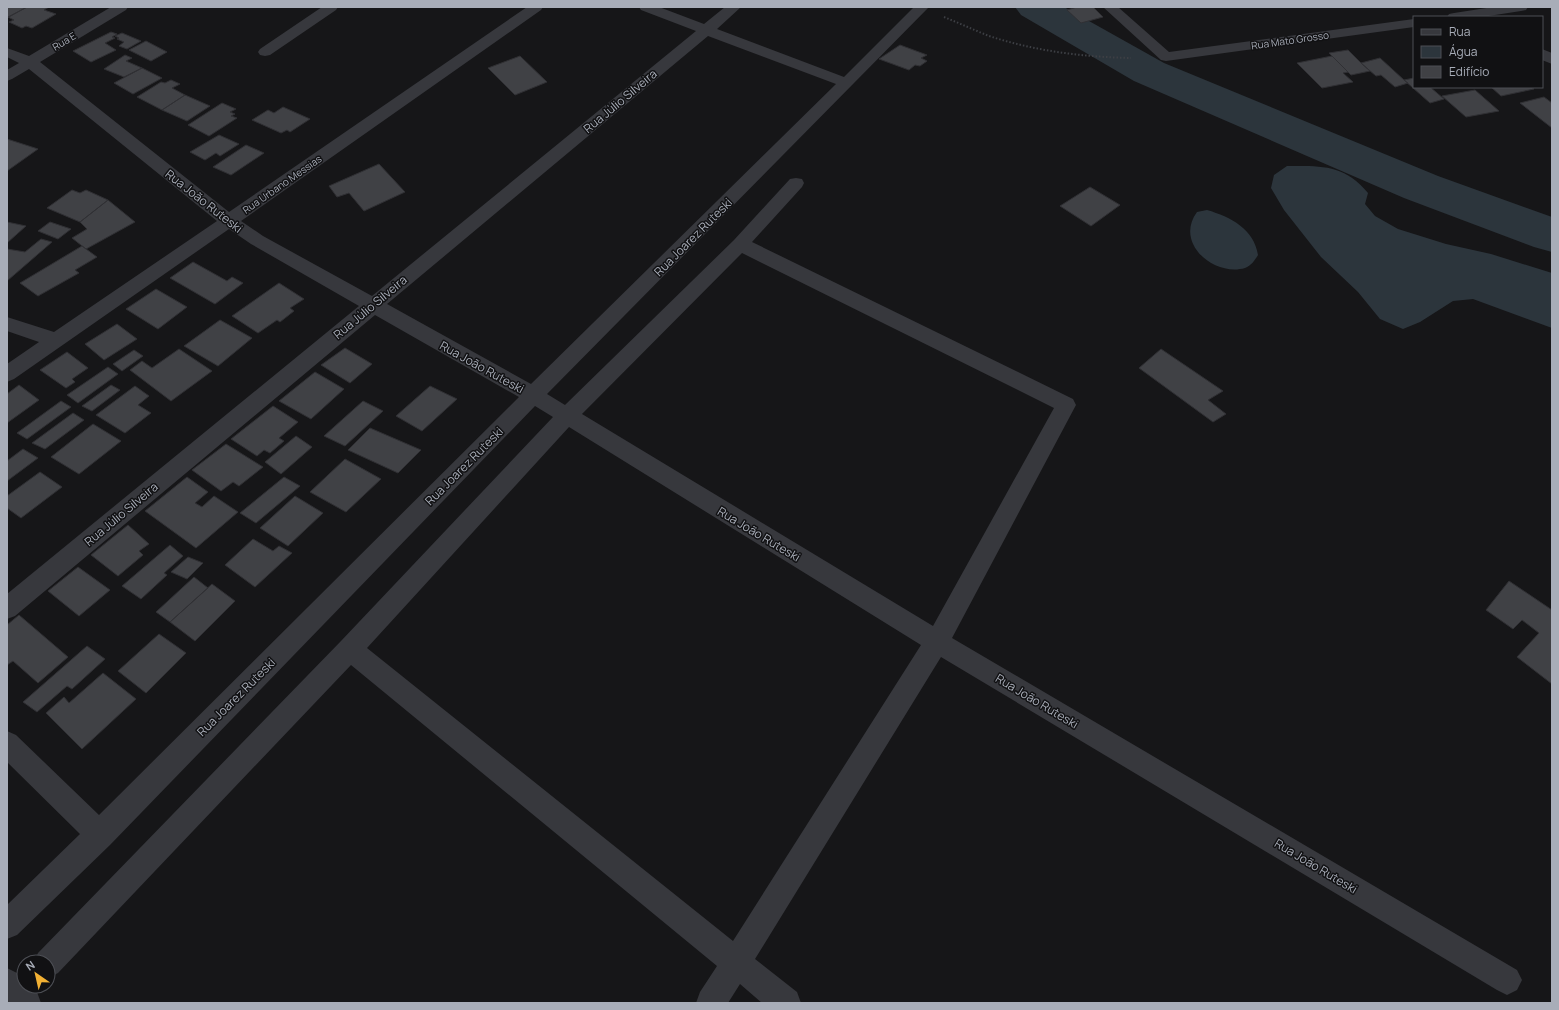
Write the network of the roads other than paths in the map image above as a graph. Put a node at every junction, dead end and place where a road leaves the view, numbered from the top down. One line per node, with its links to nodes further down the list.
1 (121, 7): 17 (street, Rua E)
2 (331, 7): 14 (street)
3 (536, 7): 21 (street, Rua Urbano Messias)
4 (646, 7): 12 (street)
5 (734, 7): 12 (street, Rua Júlio Silveira)
6 (1110, 7): 11 (street, Rua Mato Grosso)
7 (1521, 7): 9 (street)
8 (921, 8): 19 (street, Rua Joarez Ruteski)
9 (1490, 12): 10 (street)
10 (1461, 16)
11 (1413, 23)
12 (706, 30): 19 (street); 23 (street, Rua Júlio Silveira)
13 (7, 52): 17 (street, Rua João Ruteski)
14 (265, 52)
15 (1543, 54): 16 (street)
16 (1552, 60)
17 (30, 62): 18 (street, Rua E); 21 (street, Rua João Ruteski)
18 (7, 76)
19 (847, 83): 27 (street, Rua Joarez Ruteski)
20 (796, 183): 22 (street)
21 (229, 221): 23 (street, Rua João Ruteski); 25 (street, Rua Urbano Messias)
22 (740, 244): 28 (street); 30 (street)
23 (372, 306): 27 (street, Rua João Ruteski); 29 (street, Rua Júlio Silveira)
24 (7, 324): 25 (street)
25 (55, 340): 26 (street, Rua Urbano Messias)
26 (7, 374)
27 (533, 395): 28 (street, Rua João Ruteski); 33 (street, Rua Joarez Ruteski)
28 (567, 416): 30 (street, Rua João Ruteski); 31 (street)
29 (7, 608)
30 (937, 642): 36 (street); 37 (street, Rua João Ruteski)
31 (350, 650): 35 (street); 36 (street)
32 (7, 744): 33 (street)
33 (100, 835): 34 (street, Rua Joarez Ruteski)
34 (7, 925)
35 (56, 955)
36 (736, 964): 38 (street); 39 (street)
37 (1507, 980)
38 (711, 1003)
39 (786, 1003)

